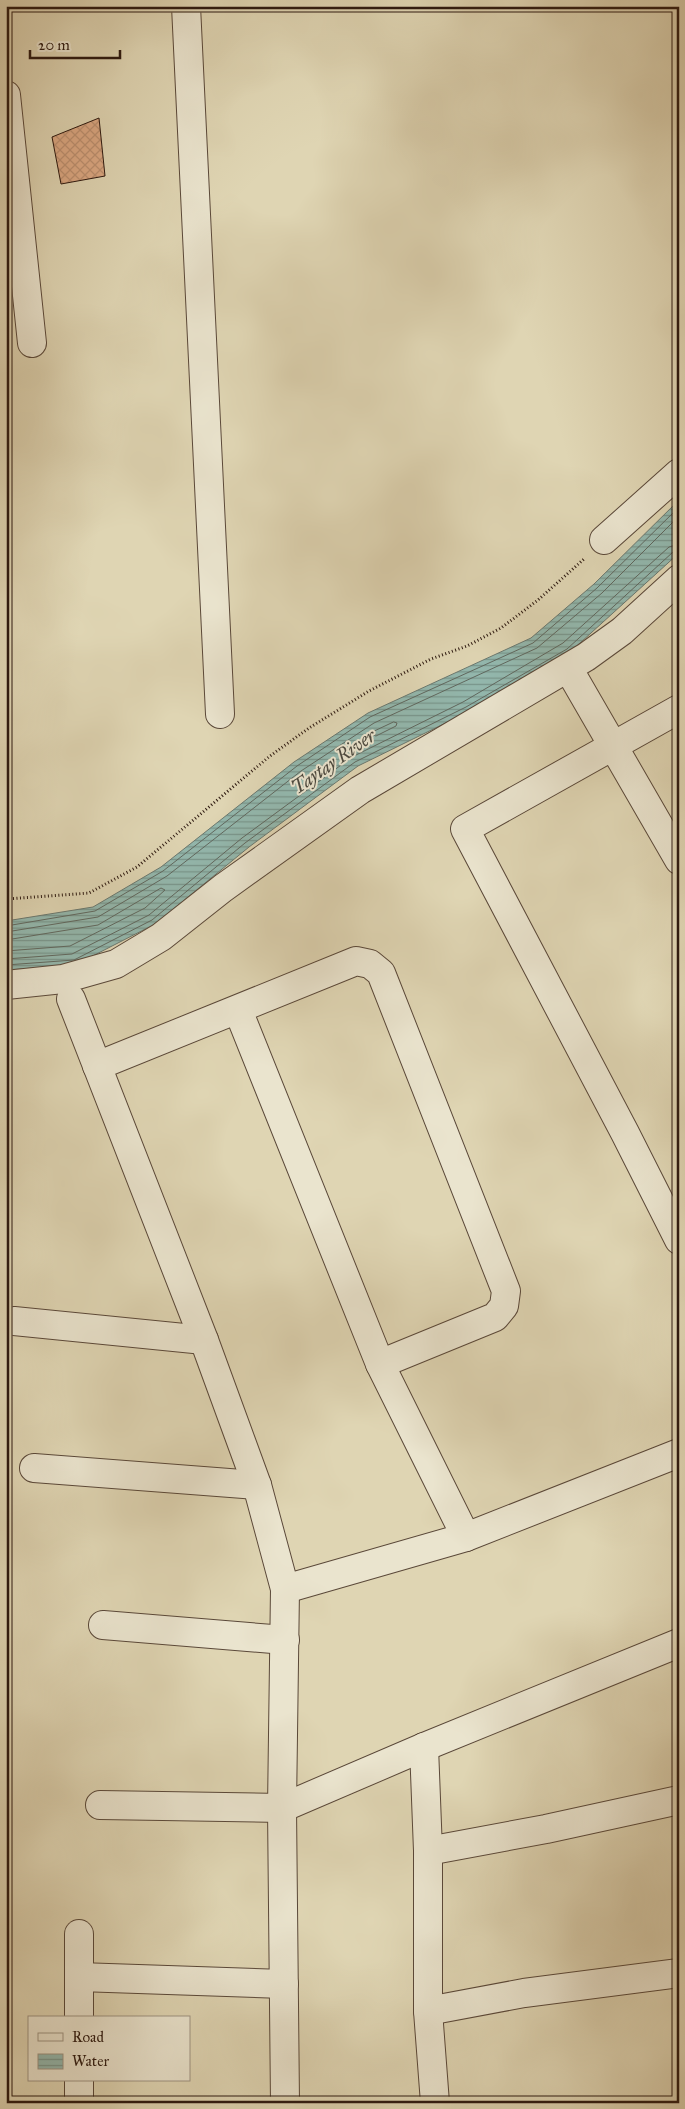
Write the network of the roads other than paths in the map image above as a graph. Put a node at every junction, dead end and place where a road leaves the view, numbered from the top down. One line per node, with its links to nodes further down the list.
1 (186, 6): 9 (street)
2 (6, 95): 3 (street)
3 (32, 342)
4 (679, 473): 5 (street)
5 (604, 540)
6 (679, 579): 12 (street)
7 (575, 680): 10 (street)
8 (679, 708): 10 (street)
9 (220, 714)
10 (613, 746): 11 (street); 16 (street)
11 (679, 860)
12 (6, 985)
13 (71, 999): 15 (street)
14 (238, 1010): 15 (street); 19 (street); 19 (street)
15 (97, 1066): 18 (street)
16 (679, 1240)
17 (14, 1321): 18 (street)
18 (204, 1340): 22 (street)
19 (380, 1364): 23 (street)
20 (679, 1453): 23 (street)
21 (34, 1468): 22 (street)
22 (257, 1485): 24 (street)
23 (466, 1537): 24 (street)
24 (285, 1589): 26 (street)
25 (103, 1625): 26 (street)
26 (285, 1640): 31 (street)
27 (679, 1643): 28 (street)
28 (424, 1747): 31 (street); 32 (street)
29 (679, 1800): 32 (street)
30 (100, 1805): 31 (street)
31 (282, 1808): 36 (street)
32 (428, 1851): 37 (street)
33 (79, 1934): 35 (street)
34 (679, 1973): 37 (street)
35 (79, 1977): 36 (street); 38 (street)
36 (284, 1984): 41 (street)
37 (428, 2011): 42 (street)
38 (79, 2016)
39 (79, 2082): 40 (street)
40 (79, 2103)
41 (285, 2103)
42 (435, 2103)

